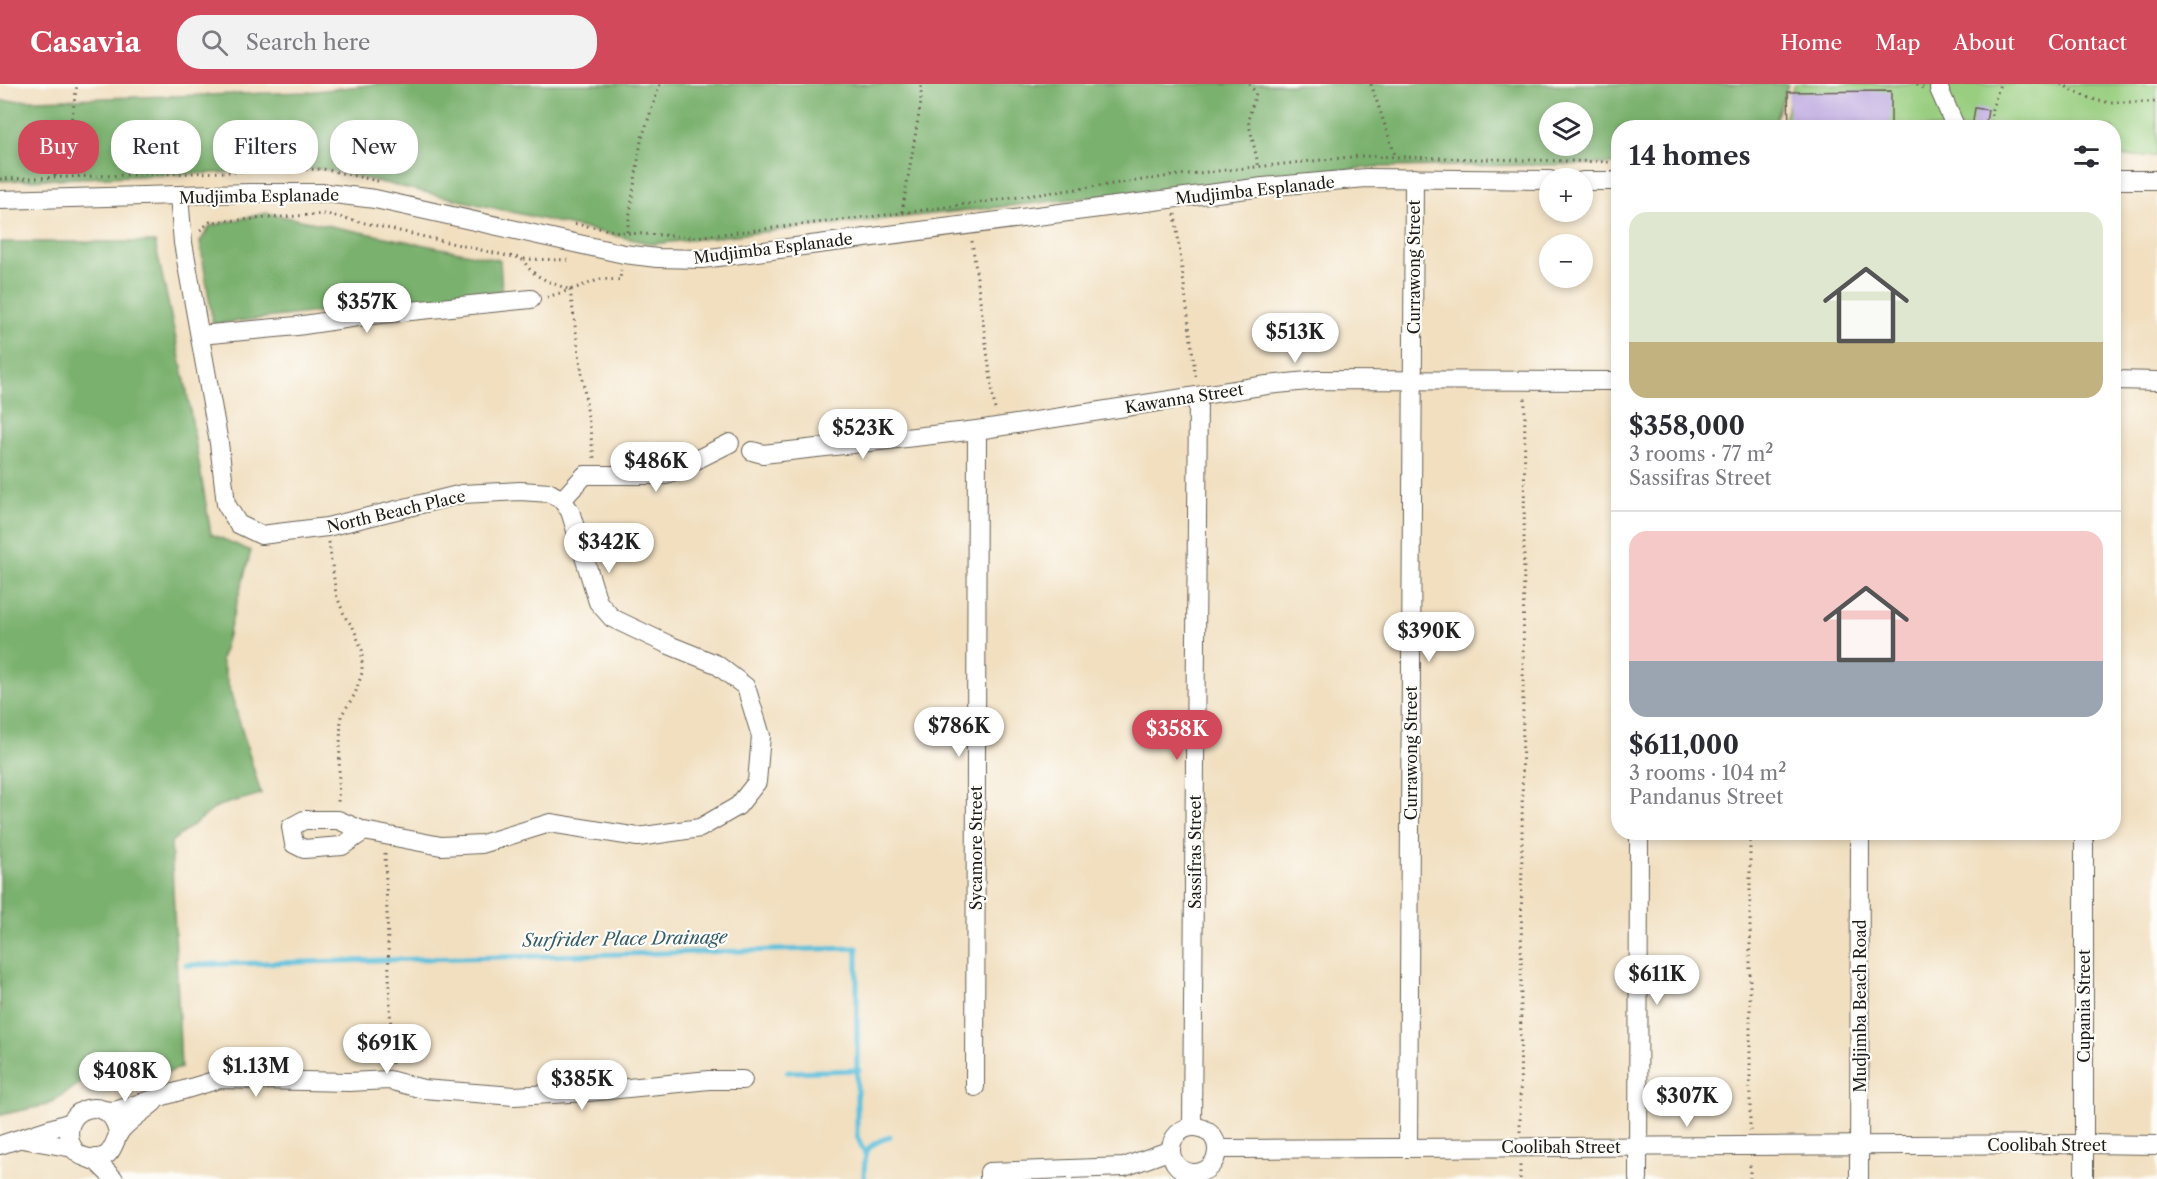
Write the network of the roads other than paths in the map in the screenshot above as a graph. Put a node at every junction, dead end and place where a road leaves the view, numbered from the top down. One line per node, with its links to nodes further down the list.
1 (1939, 89): 2 (street)
2 (1953, 120)
3 (1406, 178): 4 (street, Mudjimba Esplanade); 9 (street, Mudjimba Esplanade); 13 (street, Currawong Street)
4 (1539, 180)
5 (2121, 180): 6 (street)
6 (2157, 180)
7 (1593, 181): 8 (street)
8 (1611, 181)
9 (179, 196): 10 (street, Mudjimba Esplanade); 12 (street, North Beach Place)
10 (0, 201)
11 (531, 299): 12 (street)
12 (200, 334): 21 (street, North Beach Place)
13 (1413, 380): 15 (street, Kawanna Street); 17 (street, Kawanna Street); 39 (street, Currawong Street)
14 (2121, 380): 16 (street)
15 (1611, 381)
16 (2157, 381)
17 (1198, 397): 18 (street, Kawanna Street); 31 (street, Sassifras Street)
18 (977, 430): 20 (street, Kawanna Street); 27 (street, Sycamore Street)
19 (730, 443): 21 (street)
20 (752, 451)
21 (562, 500): 22 (street)
22 (372, 832): 22 (street)
23 (1639, 840): 36 (street)
24 (1860, 840): 37 (street, Mudjimba Beach Road)
25 (2084, 840): 34 (street, Cupania Street)
26 (743, 1080): 28 (street)
27 (975, 1087)
28 (160, 1097): 29 (street); 32 (street)
29 (101, 1110): 30 (street); 32 (street)
30 (71, 1122): 33 (street); 42 (street)
31 (1192, 1126): 40 (street); 41 (street)
32 (117, 1138): 42 (street); 45 (street)
33 (20, 1139): 35 (street); 42 (street)
34 (2084, 1144): 37 (street, Coolibah Street); 38 (street, Coolibah Street); 49 (street, Cupania Street)
35 (0, 1145)
36 (1639, 1146): 37 (street, Coolibah Street); 39 (street, Coolibah Street); 47 (street)
37 (1859, 1146): 48 (street, Mudjimba Beach Road)
38 (2157, 1146)
39 (1408, 1148): 41 (street, Coolibah Street)
40 (1171, 1149): 43 (street); 46 (street)
41 (1217, 1149): 43 (street)
42 (78, 1152): 44 (street)
43 (1192, 1176)
44 (114, 1179)
45 (122, 1179)
46 (989, 1179)
47 (1638, 1179)
48 (1859, 1179)
49 (2084, 1179)

